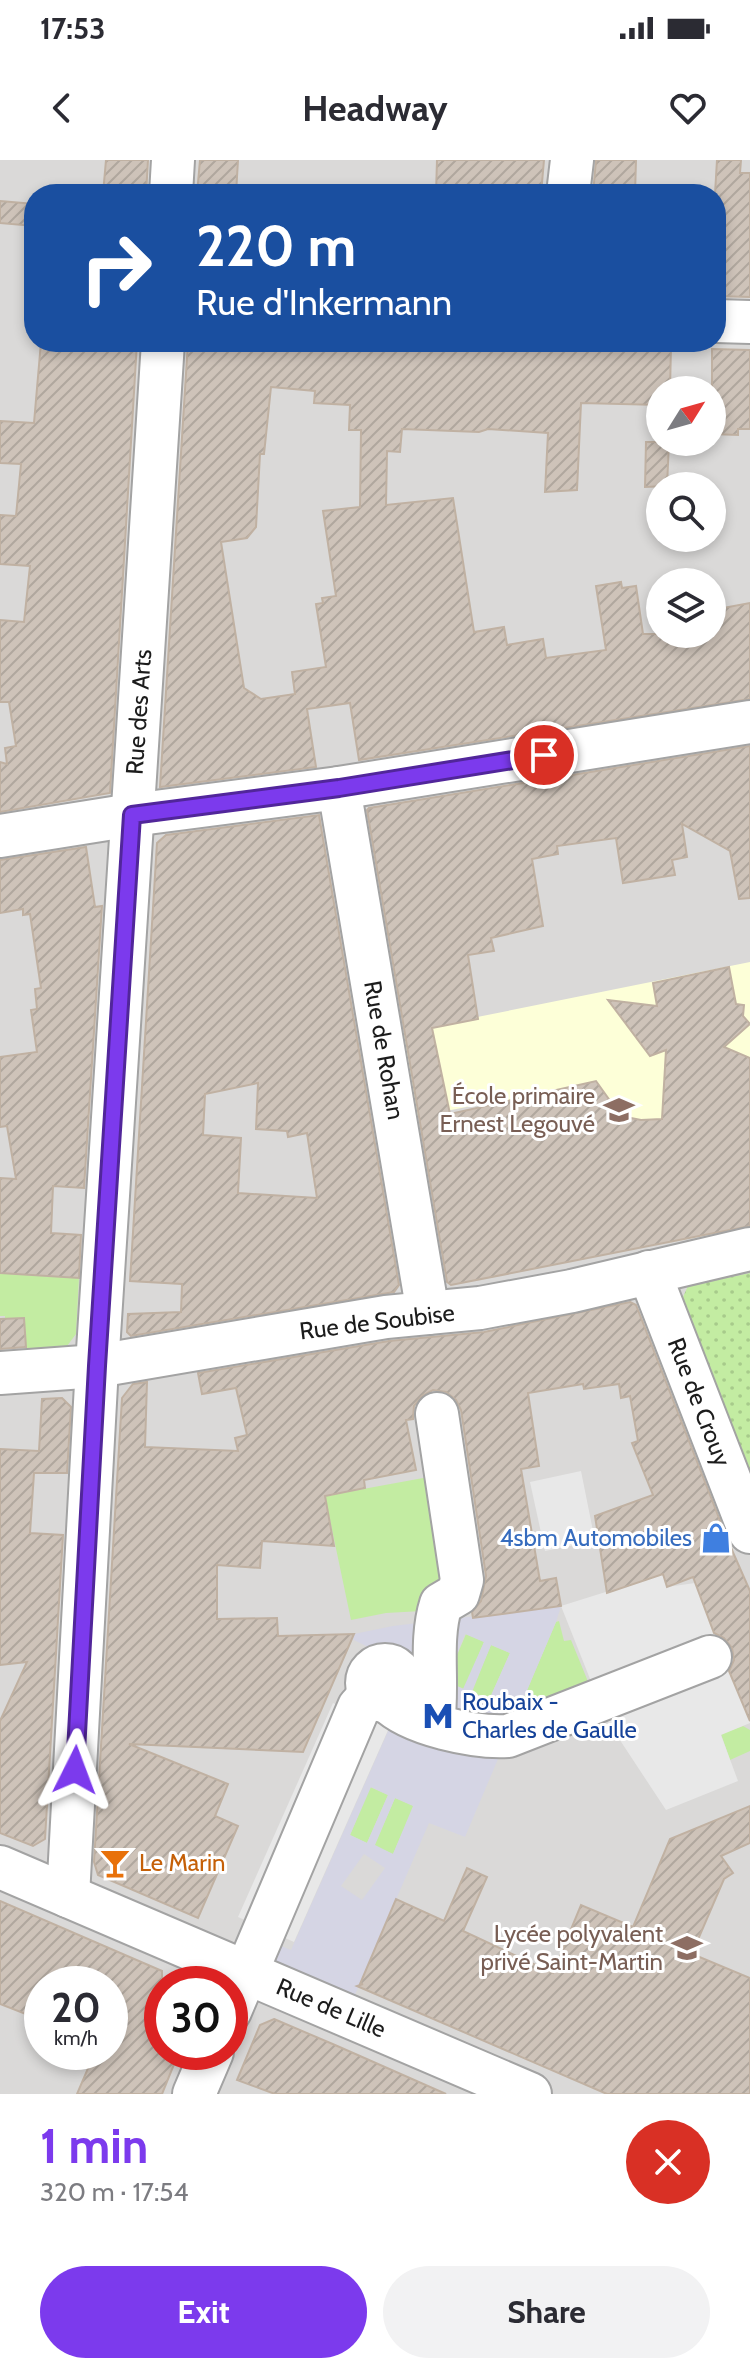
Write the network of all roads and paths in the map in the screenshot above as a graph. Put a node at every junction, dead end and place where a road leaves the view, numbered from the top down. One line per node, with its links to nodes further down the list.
1 (173, 160): 3 (street)
2 (572, 160): 4 (street)
3 (172, 184)
4 (569, 184)
5 (726, 321): 6 (street)
6 (750, 322)
7 (162, 352): 10 (street, Rue des Arts)
8 (750, 722): 9 (street)
9 (339, 788): 10 (street); 14 (street, Rue de Rohan)
10 (132, 815): 11 (street); 15 (street, Rue des Arts)
11 (0, 836)
12 (750, 1249): 13 (street, Rue de Soubise)
13 (649, 1272): 14 (street, Rue de Soubise); 18 (street, Rue de Crouy)
14 (428, 1313): 15 (street, Rue de Soubise)
15 (97, 1366): 16 (street, Rue de Soubise); 22 (street, Rue des Arts)
16 (0, 1373)
17 (437, 1414): 20 (street)
18 (746, 1512)
19 (710, 1657): 20 (street)
20 (433, 1724): 24 (street)
21 (0, 1867): 22 (street, Rue de Lille)
22 (68, 1896): 23 (street, Rue de Lille)
23 (195, 1966)
24 (248, 1969)
25 (248, 1993): 28 (street, Rue de Lille)
26 (204, 2070): 27 (street)
27 (194, 2094)
28 (530, 2094)

